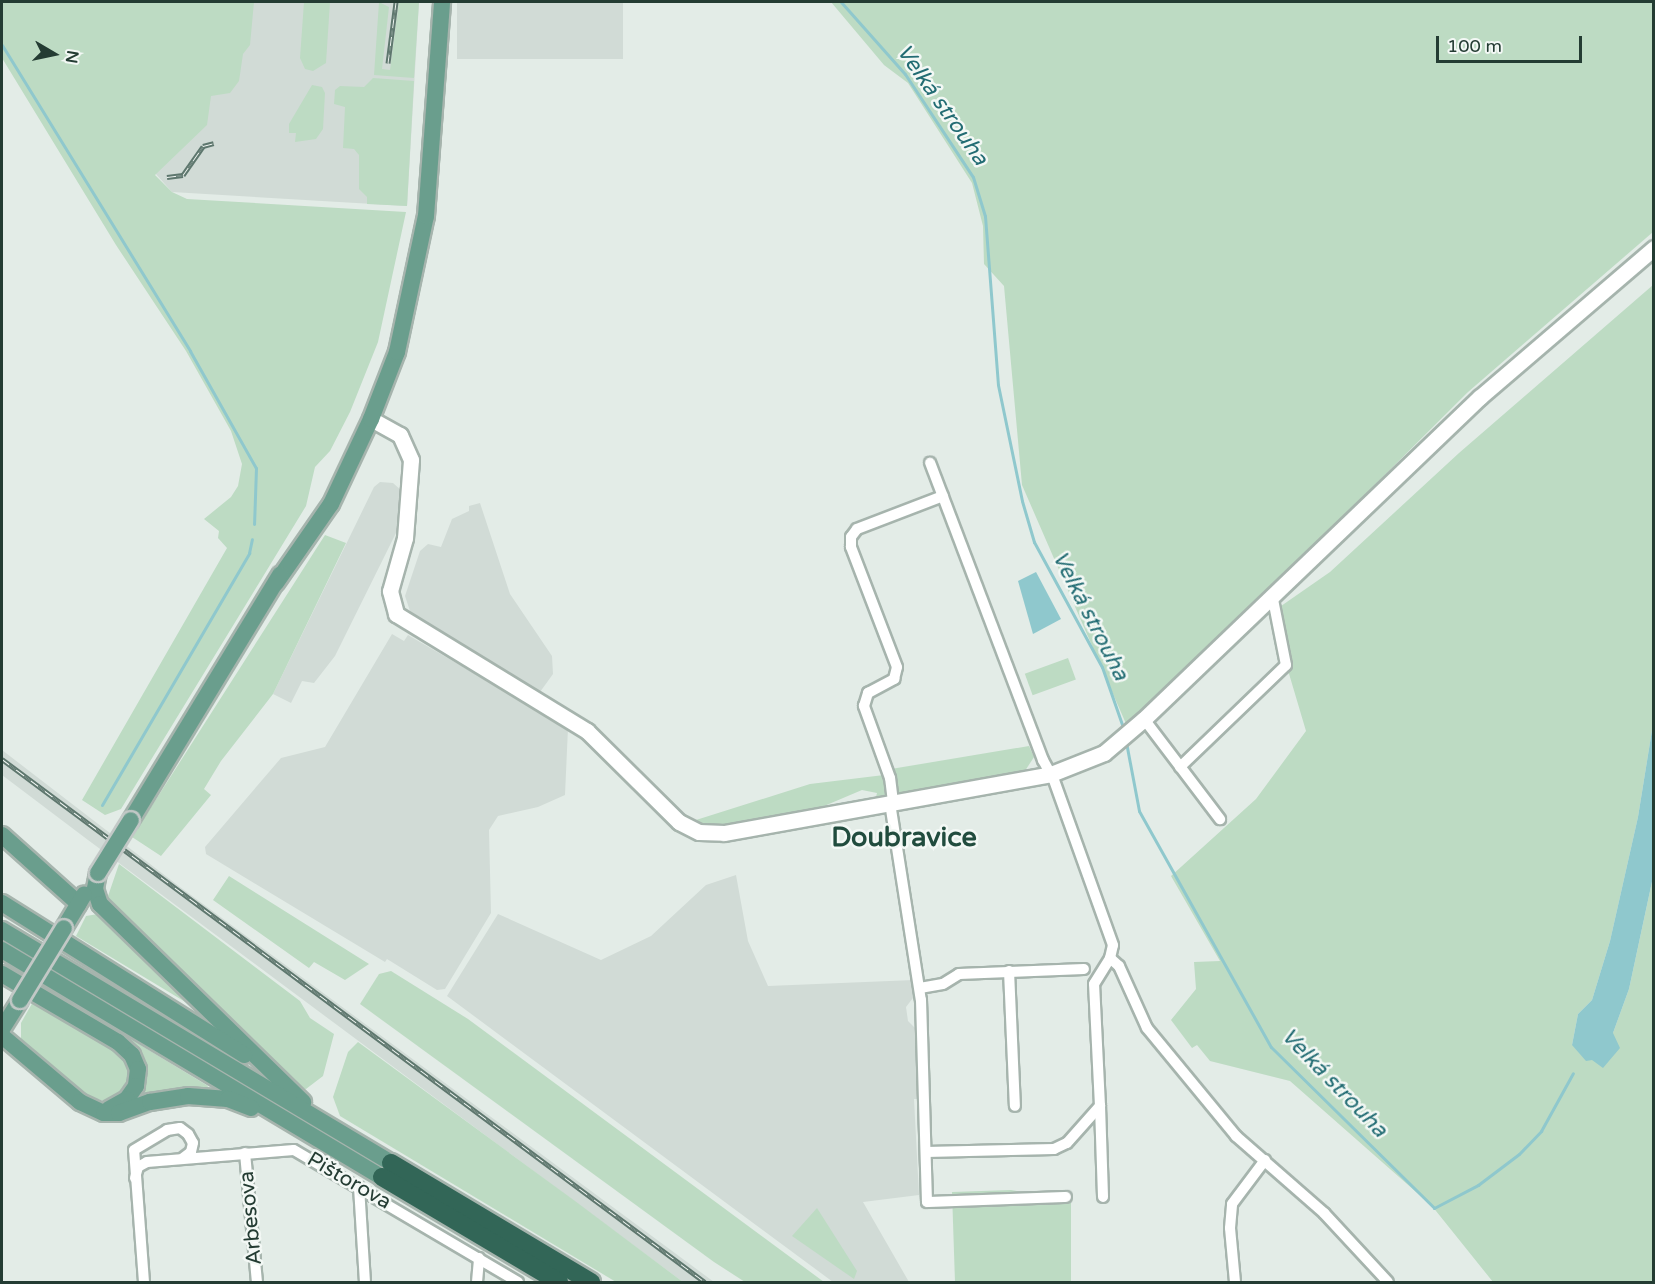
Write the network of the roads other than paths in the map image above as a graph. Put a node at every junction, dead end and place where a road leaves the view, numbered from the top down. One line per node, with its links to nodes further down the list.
1 (442, 2): 3 (main road)
2 (1653, 248): 6 (street)
3 (371, 419): 10 (street); 13 (main road, bridge)
4 (930, 463): 5 (street)
5 (943, 496): 9 (street); 10 (street)
6 (1272, 594): 7 (street); 8 (street)
7 (1144, 719): 8 (street); 9 (street)
8 (1179, 767): 11 (street)
9 (1051, 774): 10 (street); 18 (street)
10 (891, 803): 22 (street)
11 (1220, 819)
12 (2, 835): 15 (main road)
13 (98, 873): 15 (main road); 27 (main road)
14 (2, 903): 27 (main road)
15 (79, 904): 23 (main road, bridge)
16 (2, 930): 31 (main road)
17 (2, 950): 31 (main road)
18 (1110, 958): 29 (street); 35 (street)
19 (1084, 969): 20 (street)
20 (1009, 971): 22 (street); 28 (street)
21 (2, 974): 30 (main road)
22 (920, 988): 32 (street)
23 (2, 1029)
24 (2, 1036): 26 (main road)
25 (2, 1051): 26 (main road)
26 (20, 1052): 30 (main road)
27 (272, 1073): 31 (main road)
28 (1015, 1106)
29 (1100, 1106): 32 (street); 40 (street)
30 (90, 1108): 31 (main road)
31 (325, 1133): 36 (main road)
32 (926, 1152): 39 (street)
33 (245, 1153): 34 (street, Pištorova); 38 (street, Pištorova); 43 (street, Arbesova)
34 (180, 1159): 37 (street, Pištorova); 37 (street)
35 (1265, 1160): 49 (street); 50 (street)
36 (386, 1170): 47 (highway); 48 (highway)
37 (135, 1178): 42 (street)
38 (359, 1186): 41 (street, Pištorova); 44 (street)
39 (1066, 1197)
40 (1103, 1197)
41 (478, 1258): 45 (street); 46 (street, Pištorova)
42 (144, 1282)
43 (257, 1282)
44 (365, 1282)
45 (477, 1282)
46 (518, 1282)
47 (559, 1282)
48 (591, 1282)
49 (1235, 1282)
50 (1388, 1282)

